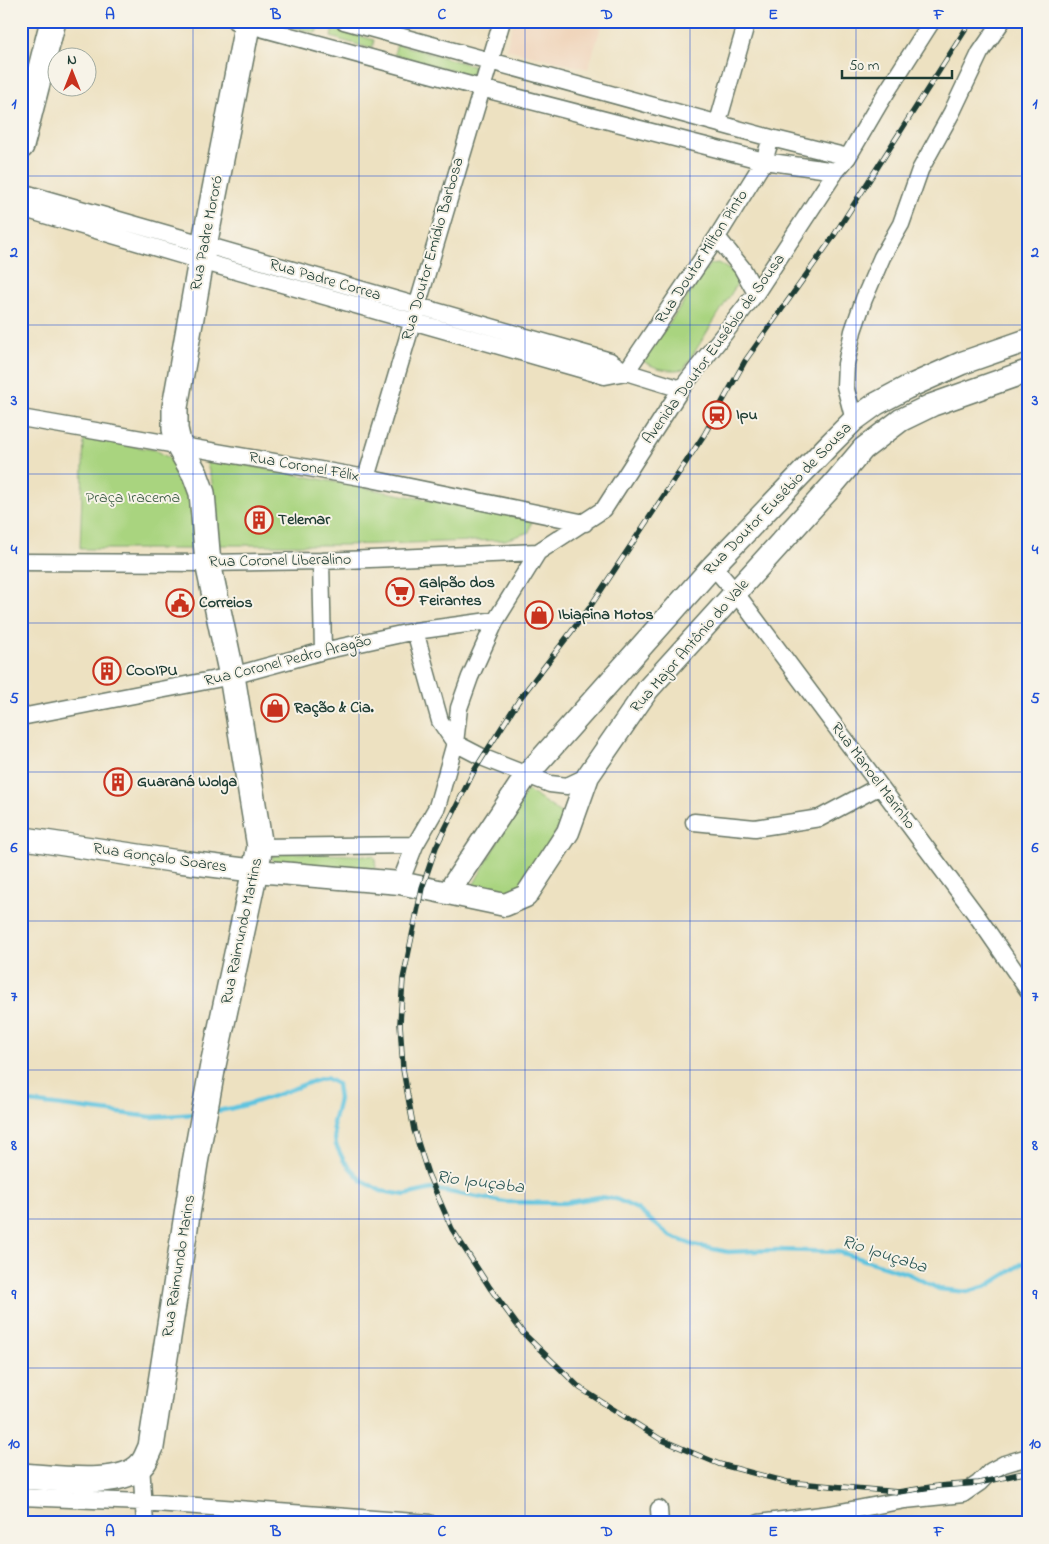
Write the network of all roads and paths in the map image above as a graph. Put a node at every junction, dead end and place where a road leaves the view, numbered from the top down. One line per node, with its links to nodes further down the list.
1 (53, 21): 12 (main road)
2 (344, 21): 8 (street)
3 (502, 21): 8 (street, Rua Doutor Emídio Barbosa)
4 (747, 21): 10 (street)
5 (932, 21): 13 (street, Avenida Doutor Eusébio de Sousa)
6 (1002, 21): 27 (street, Rua Doutor Eusébio de Sousa)
7 (243, 22): 9 (street); 19 (main road, Rua Padre Mororó)
8 (491, 61): 9 (street, Rua Doutor Emídio Barbosa); 10 (street)
9 (481, 88): 14 (street); 21 (street, Rua Doutor Emídio Barbosa)
10 (718, 122): 11 (street)
11 (771, 138): 13 (street); 14 (street, Rua Doutor Milton Pinto)
12 (21, 146)
13 (848, 157): 15 (street, Avenida Doutor Eusébio de Sousa)
14 (764, 161): 15 (street); 18 (street, Rua Doutor Milton Pinto)
15 (836, 172): 20 (street, Avenida Doutor Eusébio de Sousa)
16 (21, 192): 19 (street, Rua Padre Correa)
17 (21, 208): 19 (street, Rua Padre Correa)
18 (717, 237): 20 (street); 24 (street, Rua Doutor Milton Pinto)
19 (203, 253): 21 (street, Rua Padre Correa); 28 (main road, Rua Padre Mororó)
20 (756, 293): 25 (street, Avenida Doutor Eusébio de Sousa)
21 (415, 313): 24 (street, Rua Padre Correa); 29 (street, Rua Doutor Emídio Barbosa)
22 (1028, 340): 27 (street)
23 (1028, 371): 36 (street, Rua Major Antônio do Vale)
24 (626, 372): 25 (street, Rua Padre Correa)
25 (681, 389): 30 (street, Avenida Doutor Eusébio de Sousa)
26 (21, 418): 28 (street, Rua Coronel Félix)
27 (854, 420): 35 (street, Rua Doutor Eusébio de Sousa)
28 (179, 446): 29 (street, Rua Coronel Félix); 34 (main road, Rua Raimundo Martins)
29 (366, 478): 30 (street, Rua Coronel Félix)
30 (585, 523): 31 (street, Avenida Doutor Eusébio de Sousa)
31 (538, 552): 32 (street, Rua Coronel Liberalino); 37 (street, Avenida Doutor Eusébio de Sousa)
32 (321, 561): 34 (street, Rua Coronel Liberalino); 39 (street)
33 (21, 562): 34 (street, Rua Coronel Liberalino)
34 (208, 563): 40 (main road, Rua Raimundo Martins)
35 (713, 566): 36 (street, Rua Manoel Marinho); 43 (street, Rua Doutor Eusébio de Sousa)
36 (735, 592): 44 (street, Rua Major Antônio do Vale); 45 (street, Rua Manoel Marinho)
37 (496, 620): 38 (street, Rua Coronel Pedro Aragão); 42 (street, Avenida Doutor Eusébio de Sousa)
38 (415, 631): 39 (street, Rua Coronel Pedro Aragão); 42 (street)
39 (322, 651): 40 (street, Rua Coronel Pedro Aragão)
40 (232, 676): 41 (street, Rua Coronel Pedro Aragão); 49 (main road, Rua Raimundo Martins)
41 (21, 718)
42 (455, 742): 43 (street); 48 (street, Avenida Doutor Eusébio de Sousa)
43 (526, 776): 44 (street); 51 (street, Rua Doutor Eusébio de Sousa)
44 (588, 776): 51 (street, Rua Major Antônio do Vale)
45 (880, 786): 46 (street); 52 (street, Rua Manoel Marinho)
46 (694, 822)
47 (21, 838): 49 (street, Rua Gonçalo Soares)
48 (415, 845): 49 (street, Rua Gonçalo Soares); 50 (street, Avenida Doutor Eusébio de Sousa)
49 (258, 859): 50 (street, Rua Gonçalo Soares); 53 (main road, Rua Raimundo Martins)
50 (400, 883): 51 (street, Rua Gonçalo Soares)
51 (448, 893)
52 (1028, 990)
53 (212, 1065): 55 (main road, Rua Raimundo Marins)
54 (1028, 1457): 59 (street)
55 (141, 1466): 56 (main road); 58 (street)
56 (21, 1476)
57 (21, 1497): 58 (street)
58 (142, 1502): 60 (street); 61 (street)
59 (830, 1518): 62 (street)
60 (145, 1523)
61 (429, 1523)
62 (758, 1523)

